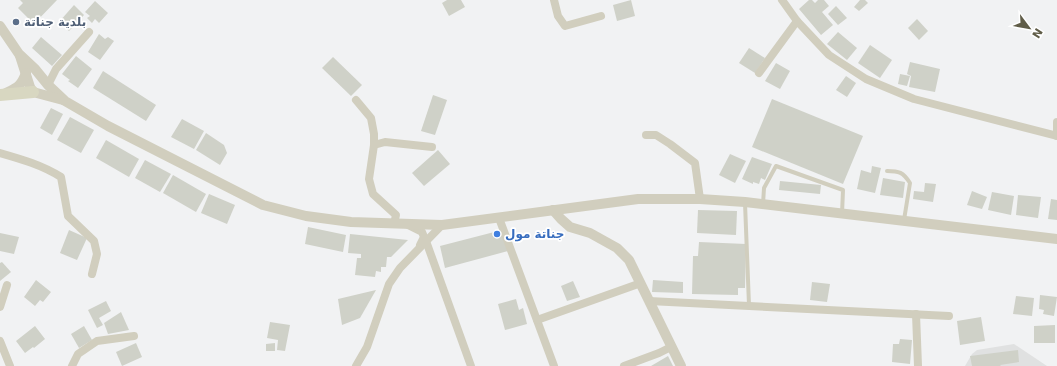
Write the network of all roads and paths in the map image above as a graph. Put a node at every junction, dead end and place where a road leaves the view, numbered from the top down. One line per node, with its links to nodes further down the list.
1 (554, 0): 3 (street)
2 (782, 0): 4 (street)
3 (601, 16)
4 (797, 21): 10 (street); 18 (street)
5 (0, 26): 7 (street)
6 (88, 32): 11 (street)
7 (19, 54): 8 (street); 9 (street)
8 (37, 72): 11 (street); 12 (street)
9 (26, 73): 12 (street); 13 (street)
10 (759, 73)
11 (48, 85): 12 (street); 15 (street)
12 (33, 92): 13 (main road); 15 (street)
13 (1, 95)
14 (356, 100): 19 (street)
15 (65, 101): 30 (street)
16 (1057, 122): 18 (street)
17 (646, 135): 23 (street)
18 (1057, 136)
19 (374, 145): 20 (street); 30 (street)
20 (432, 147)
21 (0, 153): 36 (street)
22 (887, 171): 29 (lane)
23 (700, 199): 24 (street); 26 (street)
24 (744, 202): 25 (street); 40 (lane)
25 (763, 204): 27 (street); 27 (lane)
26 (553, 210): 28 (street); 37 (street)
27 (842, 214): 29 (street)
28 (499, 218): 32 (street); 44 (street)
29 (904, 221): 33 (street)
30 (394, 224): 31 (street)
31 (405, 224): 32 (street); 35 (street)
32 (442, 225): 34 (street)
33 (1057, 239)
34 (426, 241): 35 (street); 51 (street)
35 (419, 249): 50 (street)
36 (92, 274)
37 (641, 283): 39 (street); 44 (street)
38 (7, 285): 41 (street)
39 (649, 301): 40 (street); 47 (street)
40 (749, 305): 42 (street)
41 (0, 307)
42 (916, 314): 43 (street); 55 (street)
43 (949, 316)
44 (537, 320): 52 (street)
45 (134, 336): 49 (street)
46 (0, 341): 48 (street)
47 (671, 347): 53 (street); 54 (street)
48 (10, 366)
49 (72, 366)
50 (356, 366)
51 (471, 366)
52 (554, 366)
53 (624, 366)
54 (680, 366)
55 (918, 366)

